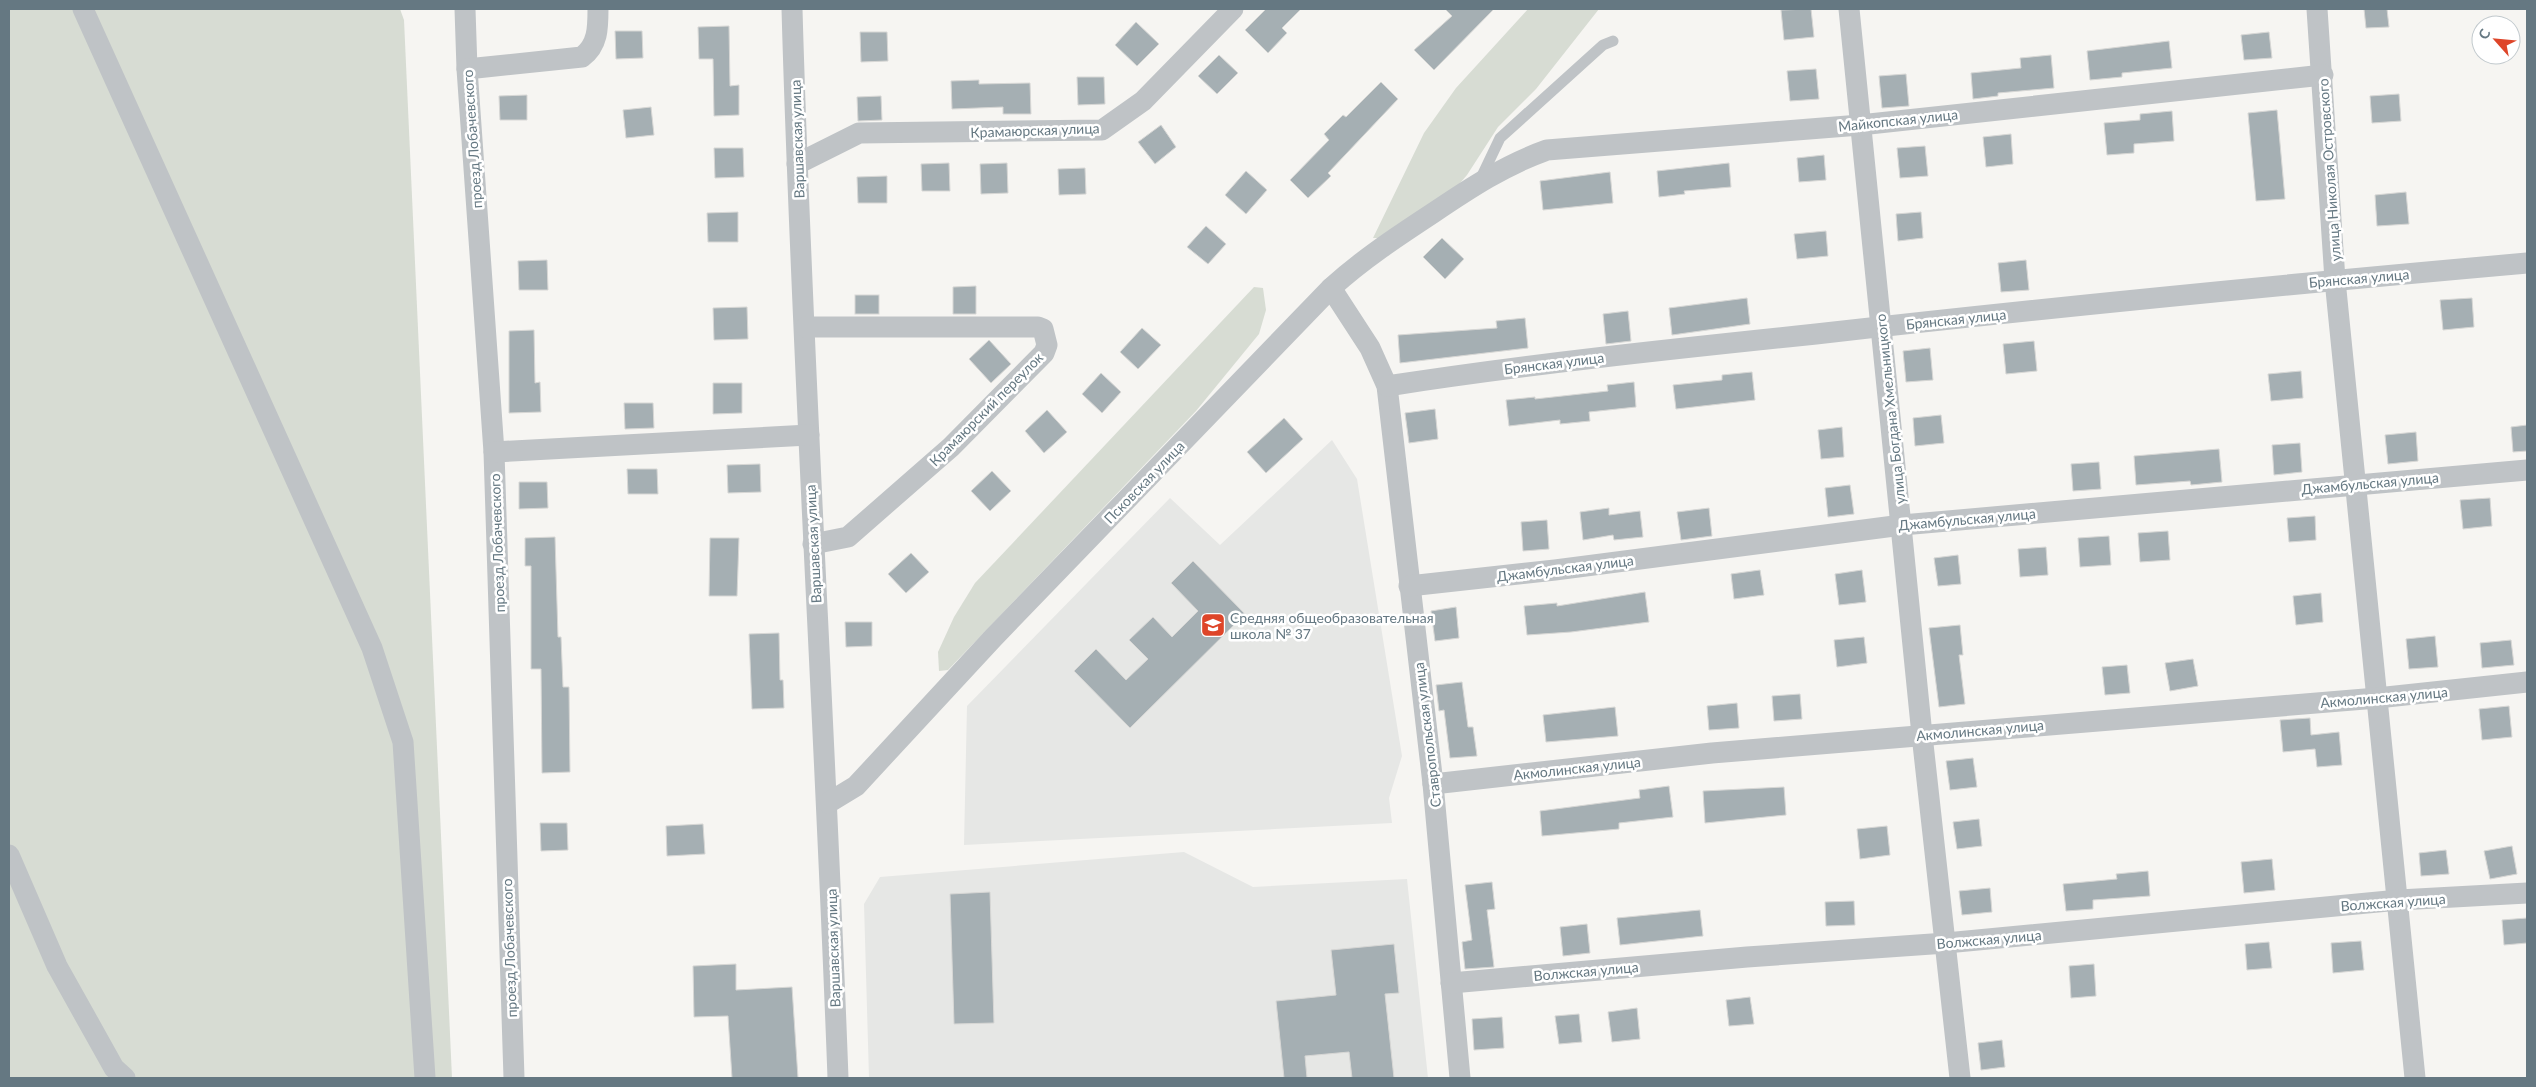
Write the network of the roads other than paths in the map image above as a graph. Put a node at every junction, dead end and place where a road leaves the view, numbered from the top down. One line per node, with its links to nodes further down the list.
1 (83, 9): 38 (street)
2 (465, 9): 9 (street, проезд Лобачевского)
3 (598, 9): 9 (street)
4 (792, 9): 12 (street, Варшавская улица)
5 (1233, 9): 12 (street, Крамаюрская улица)
6 (1849, 9): 11 (street, улица Богдана Хмельницкого)
7 (2317, 9): 10 (street, улица Николая Островского)
8 (1613, 41): 13 (lane)
9 (467, 69): 21 (street, проезд Лобачевского)
10 (2323, 75): 11 (street, Майкопская улица); 15 (street, улица Николая Островского)
11 (1860, 125): 13 (street, Майкопская улица); 17 (street, улица Богдана Хмельницкого)
12 (797, 164): 18 (street, Варшавская улица)
13 (1479, 182): 16 (street, Псковская улица)
14 (2527, 263): 15 (street, Брянская улица)
15 (2335, 280): 17 (street, Брянская улица); 23 (street, улица Николая Островского)
16 (1331, 288): 19 (street, Ставропольская улица); 31 (street, Псковская улица)
17 (1881, 326): 19 (street, Брянская улица); 24 (street, улица Богдана Хмельницкого)
18 (806, 328): 20 (street, Варшавская улица); 25 (street, Крамаюрский переулок)
19 (1386, 386): 26 (street, Ставропольская улица)
20 (809, 436): 21 (street); 25 (street, Варшавская улица)
21 (494, 452): 39 (street, проезд Лобачевского)
22 (2527, 470): 23 (street, Джамбульская улица)
23 (2356, 485): 24 (street, Джамбульская улица); 28 (street, улица Николая Островского)
24 (1902, 524): 26 (street, Джамбульская улица); 29 (street, улица Богдана Хмельницкого)
25 (813, 544): 31 (street, Варшавская улица)
26 (1408, 586): 30 (street, Ставропольская улица)
27 (2527, 682): 28 (street, Акмолинская улица)
28 (2377, 698): 29 (street, Акмолинская улица); 34 (street, улица Николая Островского)
29 (1922, 735): 30 (street, Акмолинская улица); 35 (street, улица Богдана Хмельницкого)
30 (1433, 784): 36 (street, Ставропольская улица)
31 (828, 803): 40 (street, Варшавская улица)
32 (9, 855): 37 (street)
33 (2527, 893): 34 (street, Волжская улица)
34 (2399, 900): 35 (street, Волжская улица); 43 (street, улица Николая Островского)
35 (1946, 943): 36 (street, Волжская улица); 42 (street, улица Богдана Хмельницкого)
36 (1451, 983): 41 (street, Ставропольская улица)
37 (113, 1075)
38 (425, 1078)
39 (514, 1078)
40 (838, 1078)
41 (1460, 1078)
42 (1960, 1078)
43 (2415, 1078)

